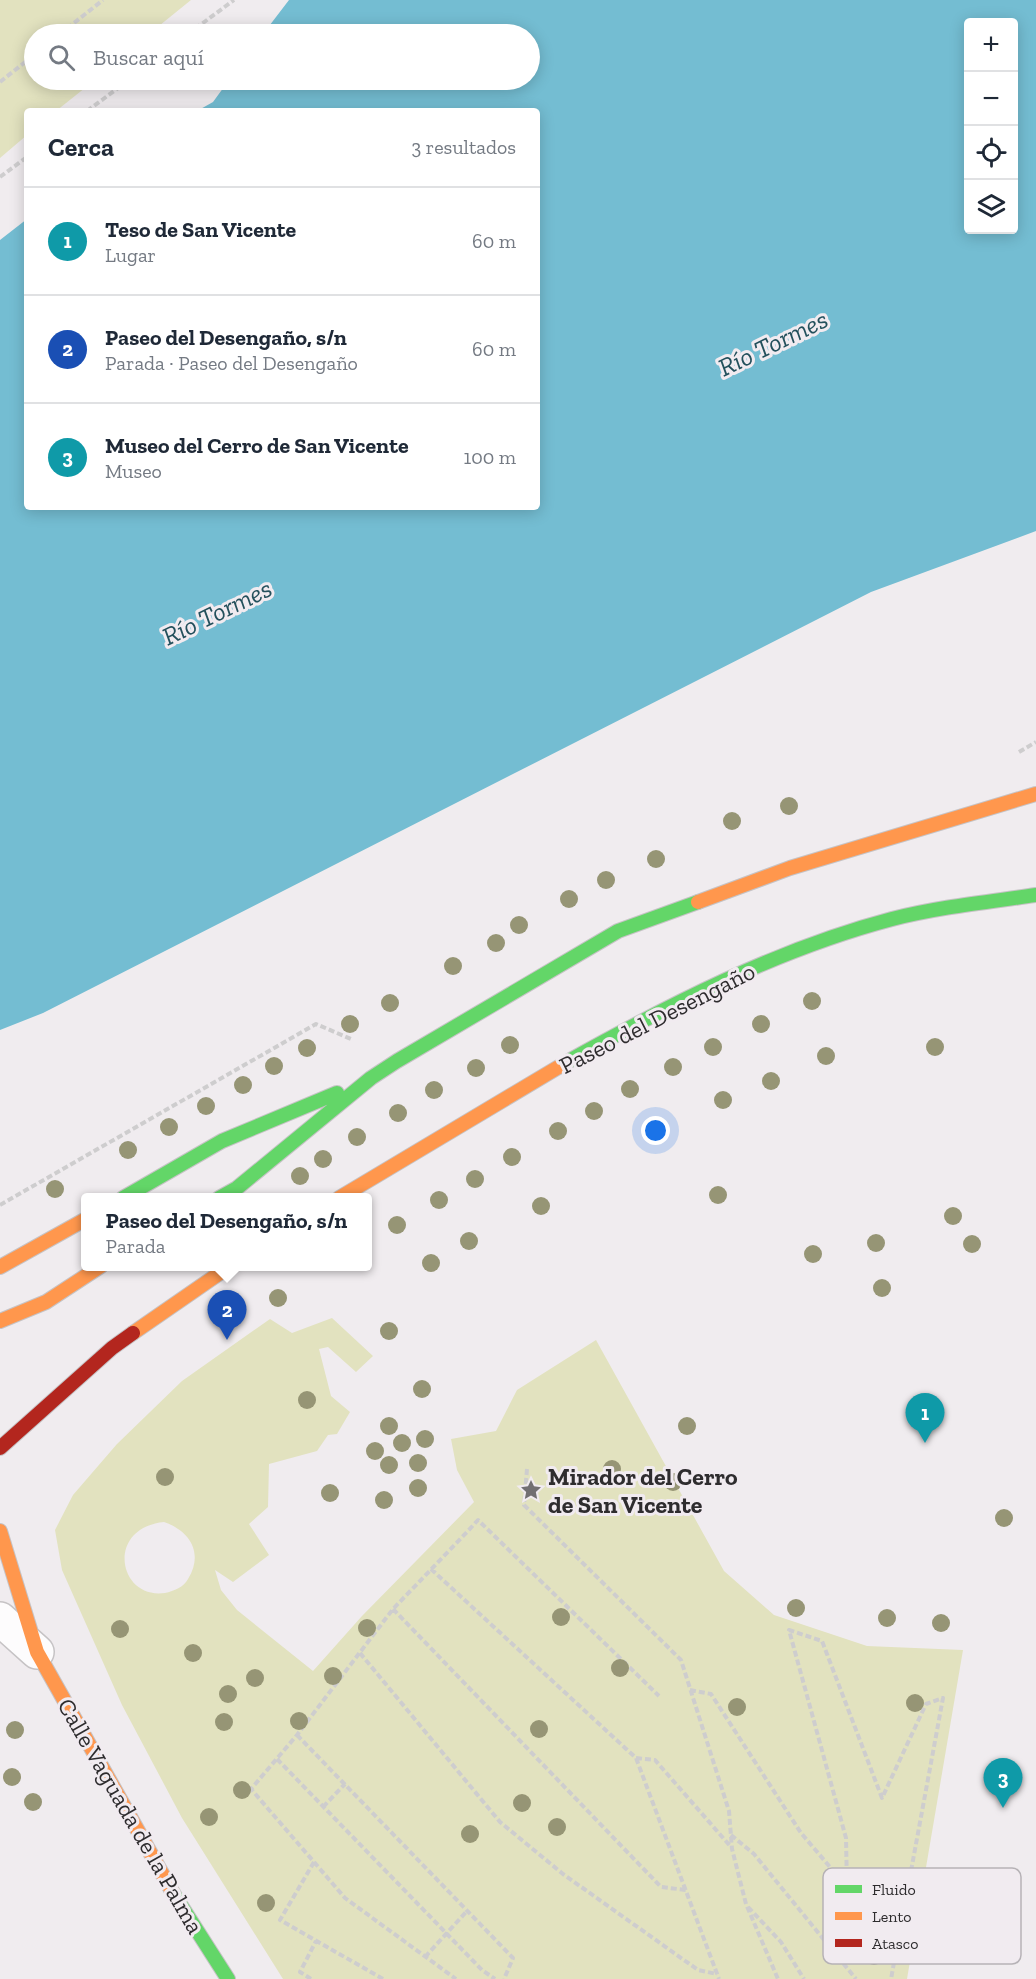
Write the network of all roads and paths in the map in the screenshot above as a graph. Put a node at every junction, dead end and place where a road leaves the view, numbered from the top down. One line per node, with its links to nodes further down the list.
1 (104, 0): 3 (path)
2 (234, 0): 4 (path)
3 (73, 24)
4 (202, 24)
5 (24, 63): 6 (path)
6 (0, 82)
7 (115, 90): 8 (path)
8 (91, 108)
9 (24, 159): 10 (path)
10 (0, 177)
11 (1036, 794): 13 (main road)
12 (1036, 895): 16 (main road, Paseo del Desengaño)
13 (371, 1078): 14 (main road); 15 (main road)
14 (130, 1193)
15 (227, 1193)
16 (346, 1193)
17 (81, 1222): 18 (main road)
18 (0, 1266)
19 (93, 1271): 21 (main road)
20 (223, 1271): 22 (main road)
21 (0, 1321)
22 (0, 1448)
23 (527, 1469): 30 (path)
24 (0, 1531): 28 (main road, Calle Vaguada de la Palma)
25 (431, 1569): 26 (path); 31 (path); 33 (path)
26 (393, 1609): 29 (path); 43 (path)
27 (0, 1619): 28 (street, Calle Vaguada de la Palma)
28 (37, 1652): 53 (main road, Calle Vaguada de la Palma)
29 (360, 1653): 32 (path); 52 (path)
30 (690, 1690): 37 (path); 40 (path)
31 (659, 1696)
32 (297, 1735): 34 (path); 35 (path)
33 (636, 1758): 38 (path); 43 (path)
34 (277, 1759): 36 (path); 39 (path)
35 (345, 1784): 36 (path); 45 (path)
36 (323, 1807): 46 (path)
37 (730, 1834): 38 (path); 47 (path)
38 (732, 1849): 44 (path)
39 (314, 1862): 48 (path); 49 (path)
40 (831, 1868)
41 (847, 1868): 42 (path)
42 (912, 1868)
43 (686, 1890): 52 (path)
44 (746, 1904): 60 (path); 61 (path)
45 (467, 1911): 46 (path); 58 (path)
46 (446, 1934): 49 (path); 57 (path)
47 (823, 1939)
48 (316, 1941): 54 (path); 55 (path)
49 (425, 1957): 56 (path)
50 (844, 1964): 62 (path)
51 (894, 1964): 63 (path)
52 (717, 1974): 59 (path)
53 (228, 1979)
54 (311, 1979)
55 (383, 1979)
56 (456, 1979)
57 (495, 1979)
58 (504, 1979)
59 (719, 1979)
60 (778, 1979)
61 (804, 1979)
62 (856, 1979)
63 (891, 1979)

